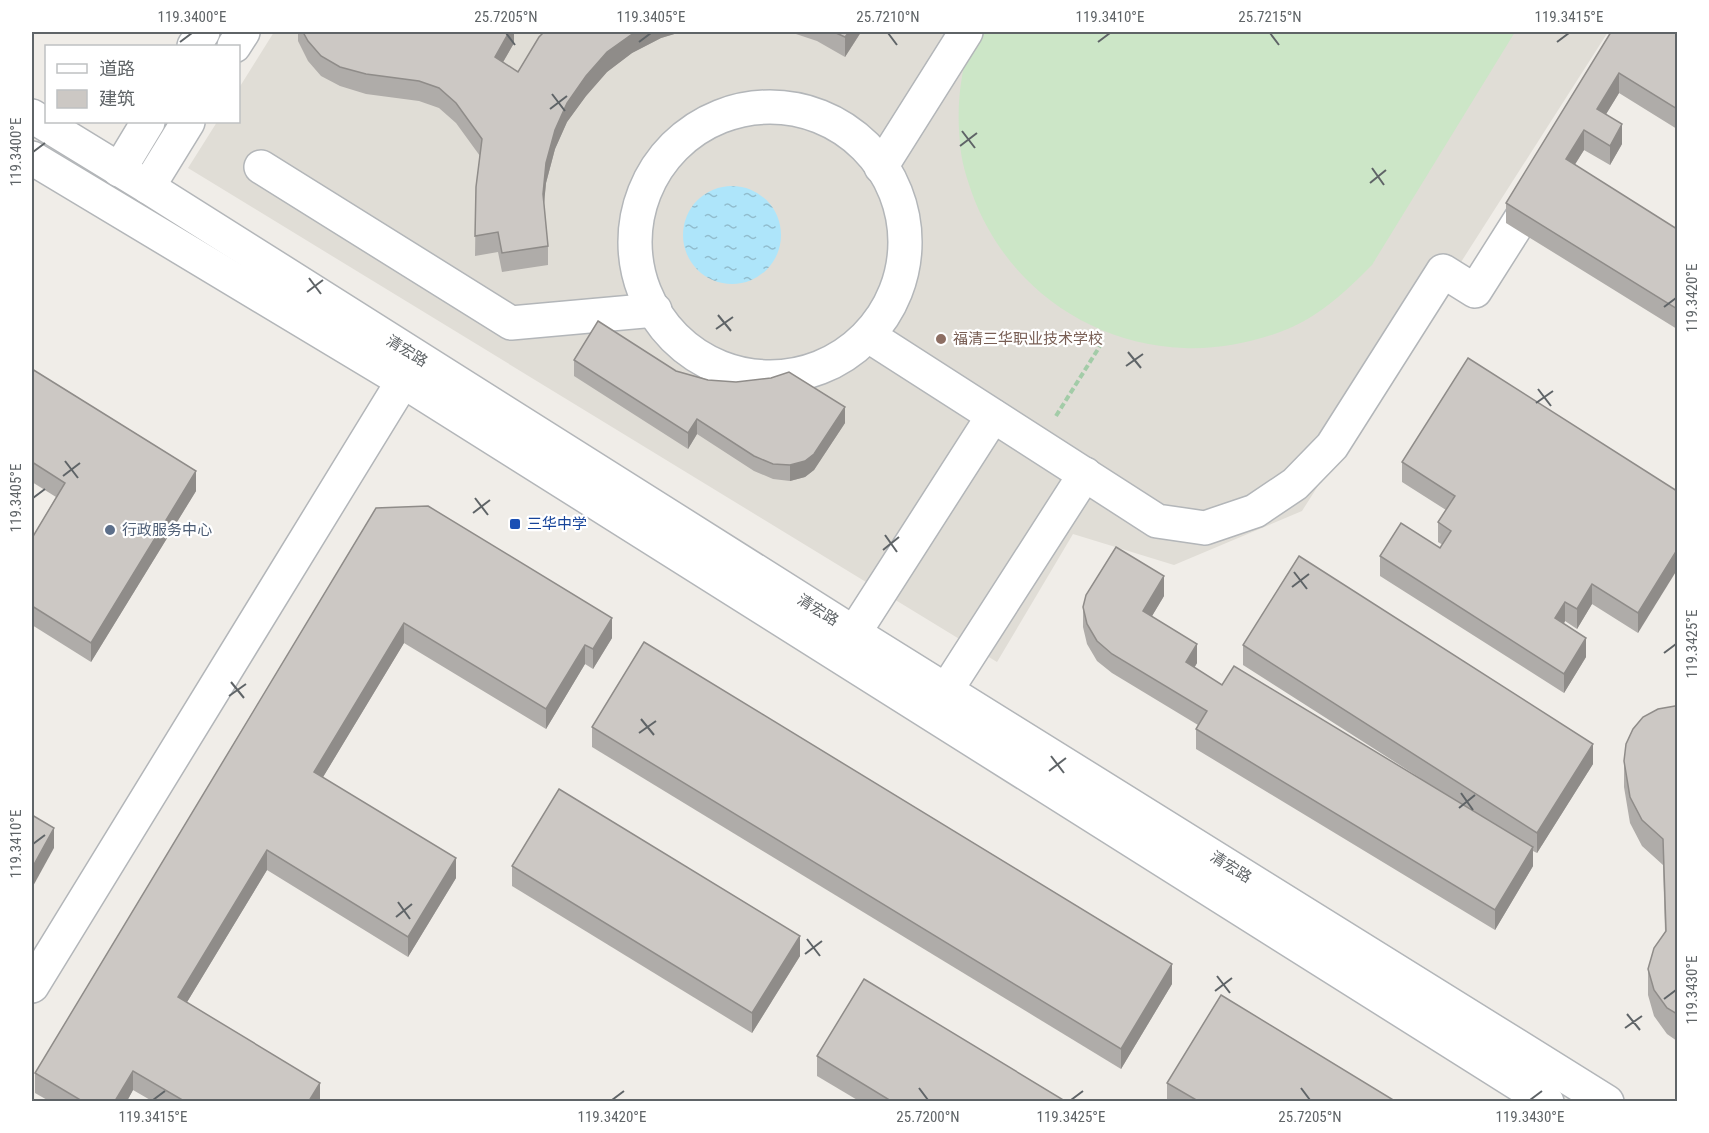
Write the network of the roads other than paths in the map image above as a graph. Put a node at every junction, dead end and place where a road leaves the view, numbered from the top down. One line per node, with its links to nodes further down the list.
1 (243, 32): 3 (street)
2 (966, 32): 10 (street)
3 (235, 45)
4 (32, 116): 11 (street, 清宏路)
5 (147, 123): 11 (street)
6 (187, 123): 12 (street)
7 (32, 158): 15 (street, 清宏路)
8 (1557, 161): 17 (street)
9 (261, 167): 13 (street)
10 (881, 167): 13 (street); 14 (street)
11 (119, 170): 12 (street, 清宏路)
12 (148, 187): 18 (street, 清宏路)
13 (655, 310): 14 (street)
14 (868, 336): 16 (street)
15 (403, 381): 20 (street); 21 (street, 清宏路)
16 (993, 416): 17 (street); 18 (street)
17 (1085, 474): 19 (street)
18 (854, 633): 19 (street, 清宏路)
19 (946, 689): 22 (street, 清宏路)
20 (32, 986)
21 (1547, 1101)
22 (1607, 1101)

